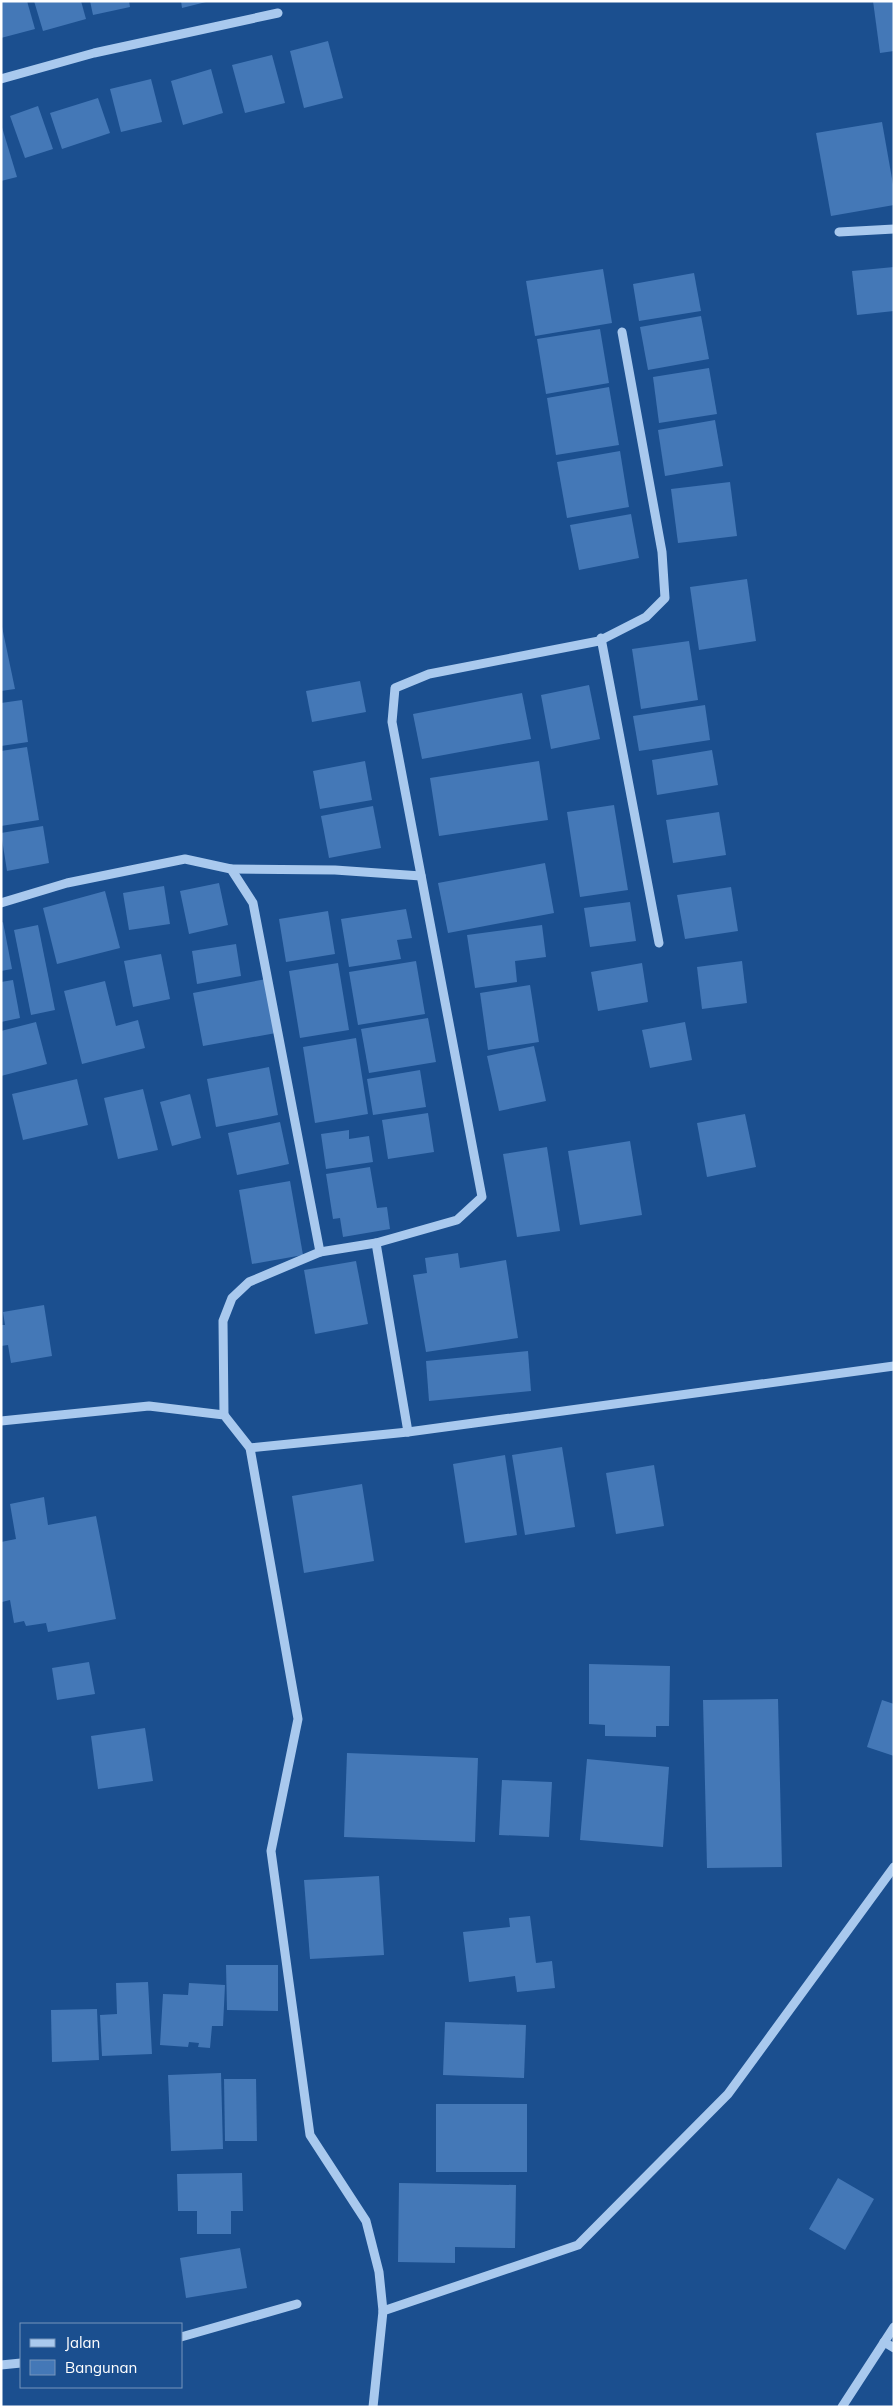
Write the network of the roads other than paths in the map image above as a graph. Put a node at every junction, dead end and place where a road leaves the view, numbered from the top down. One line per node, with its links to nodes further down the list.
1 (278, 13): 2 (street)
2 (1, 80)
3 (894, 229): 4 (street)
4 (840, 232)
5 (622, 332): 6 (street)
6 (601, 638): 8 (street); 10 (street)
7 (232, 869): 8 (street); 9 (street); 12 (street)
8 (421, 876): 11 (street)
9 (1, 904)
10 (659, 942)
11 (376, 1243): 12 (street); 16 (street)
12 (320, 1252): 14 (street)
13 (894, 1366): 16 (street)
14 (224, 1415): 15 (street); 17 (street)
15 (1, 1421)
16 (408, 1432): 17 (street)
17 (250, 1448): 20 (street)
18 (894, 1867): 20 (street)
19 (297, 2304): 22 (street)
20 (384, 2311): 27 (street)
21 (894, 2327): 23 (street)
22 (182, 2337)
23 (884, 2342): 24 (street); 28 (street)
24 (894, 2348)
25 (20, 2363): 26 (street)
26 (1, 2365)
27 (373, 2407)
28 (842, 2407)

